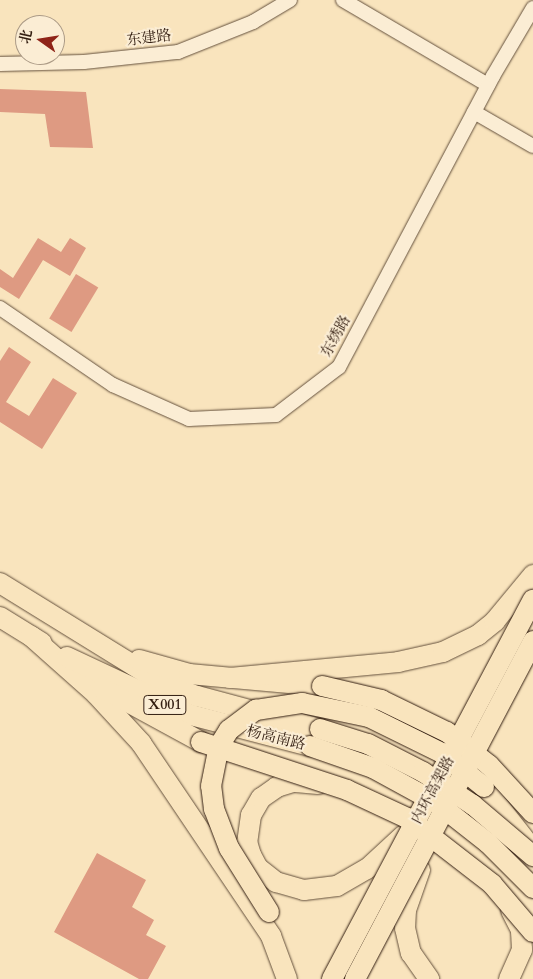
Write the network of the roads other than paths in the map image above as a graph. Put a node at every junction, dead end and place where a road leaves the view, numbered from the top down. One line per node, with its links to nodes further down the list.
1 (290, 0): 4 (street, 东建路)
2 (343, 0): 5 (street)
3 (533, 9): 5 (street, 东绣路)
4 (0, 64)
5 (488, 85): 6 (street, 东绣路)
6 (474, 112): 7 (street); 8 (street, 东绣路)
7 (533, 146)
8 (0, 308)
9 (533, 574): 16 (highway)
10 (0, 583): 14 (highway, 杨高南路 / X001)
11 (533, 600): 29 (highway, 内环高架路, bridge)
12 (0, 617): 13 (highway, 杨高南路 / X001)
13 (31, 636): 17 (highway, bridge); 24 (highway, 杨高南路 / X001, bridge); 25 (highway)
14 (92, 641): 16 (highway); 21 (highway, 杨高南路 / X001, bridge)
15 (533, 641): 30 (highway, 内环高架路, bridge)
16 (230, 678): 18 (highway, bridge)
17 (346, 790): 19 (highway, bridge); 23 (highway, bridge)
18 (533, 812)
19 (404, 834)
20 (533, 850): 25 (highway, bridge)
21 (533, 856)
22 (422, 864): 31 (highway)
23 (492, 884): 26 (highway, bridge); 27 (highway, bridge)
24 (533, 888)
25 (264, 915): 28 (highway)
26 (533, 932)
27 (514, 973)
28 (288, 979)
29 (332, 979)
30 (356, 979)
31 (429, 979)

